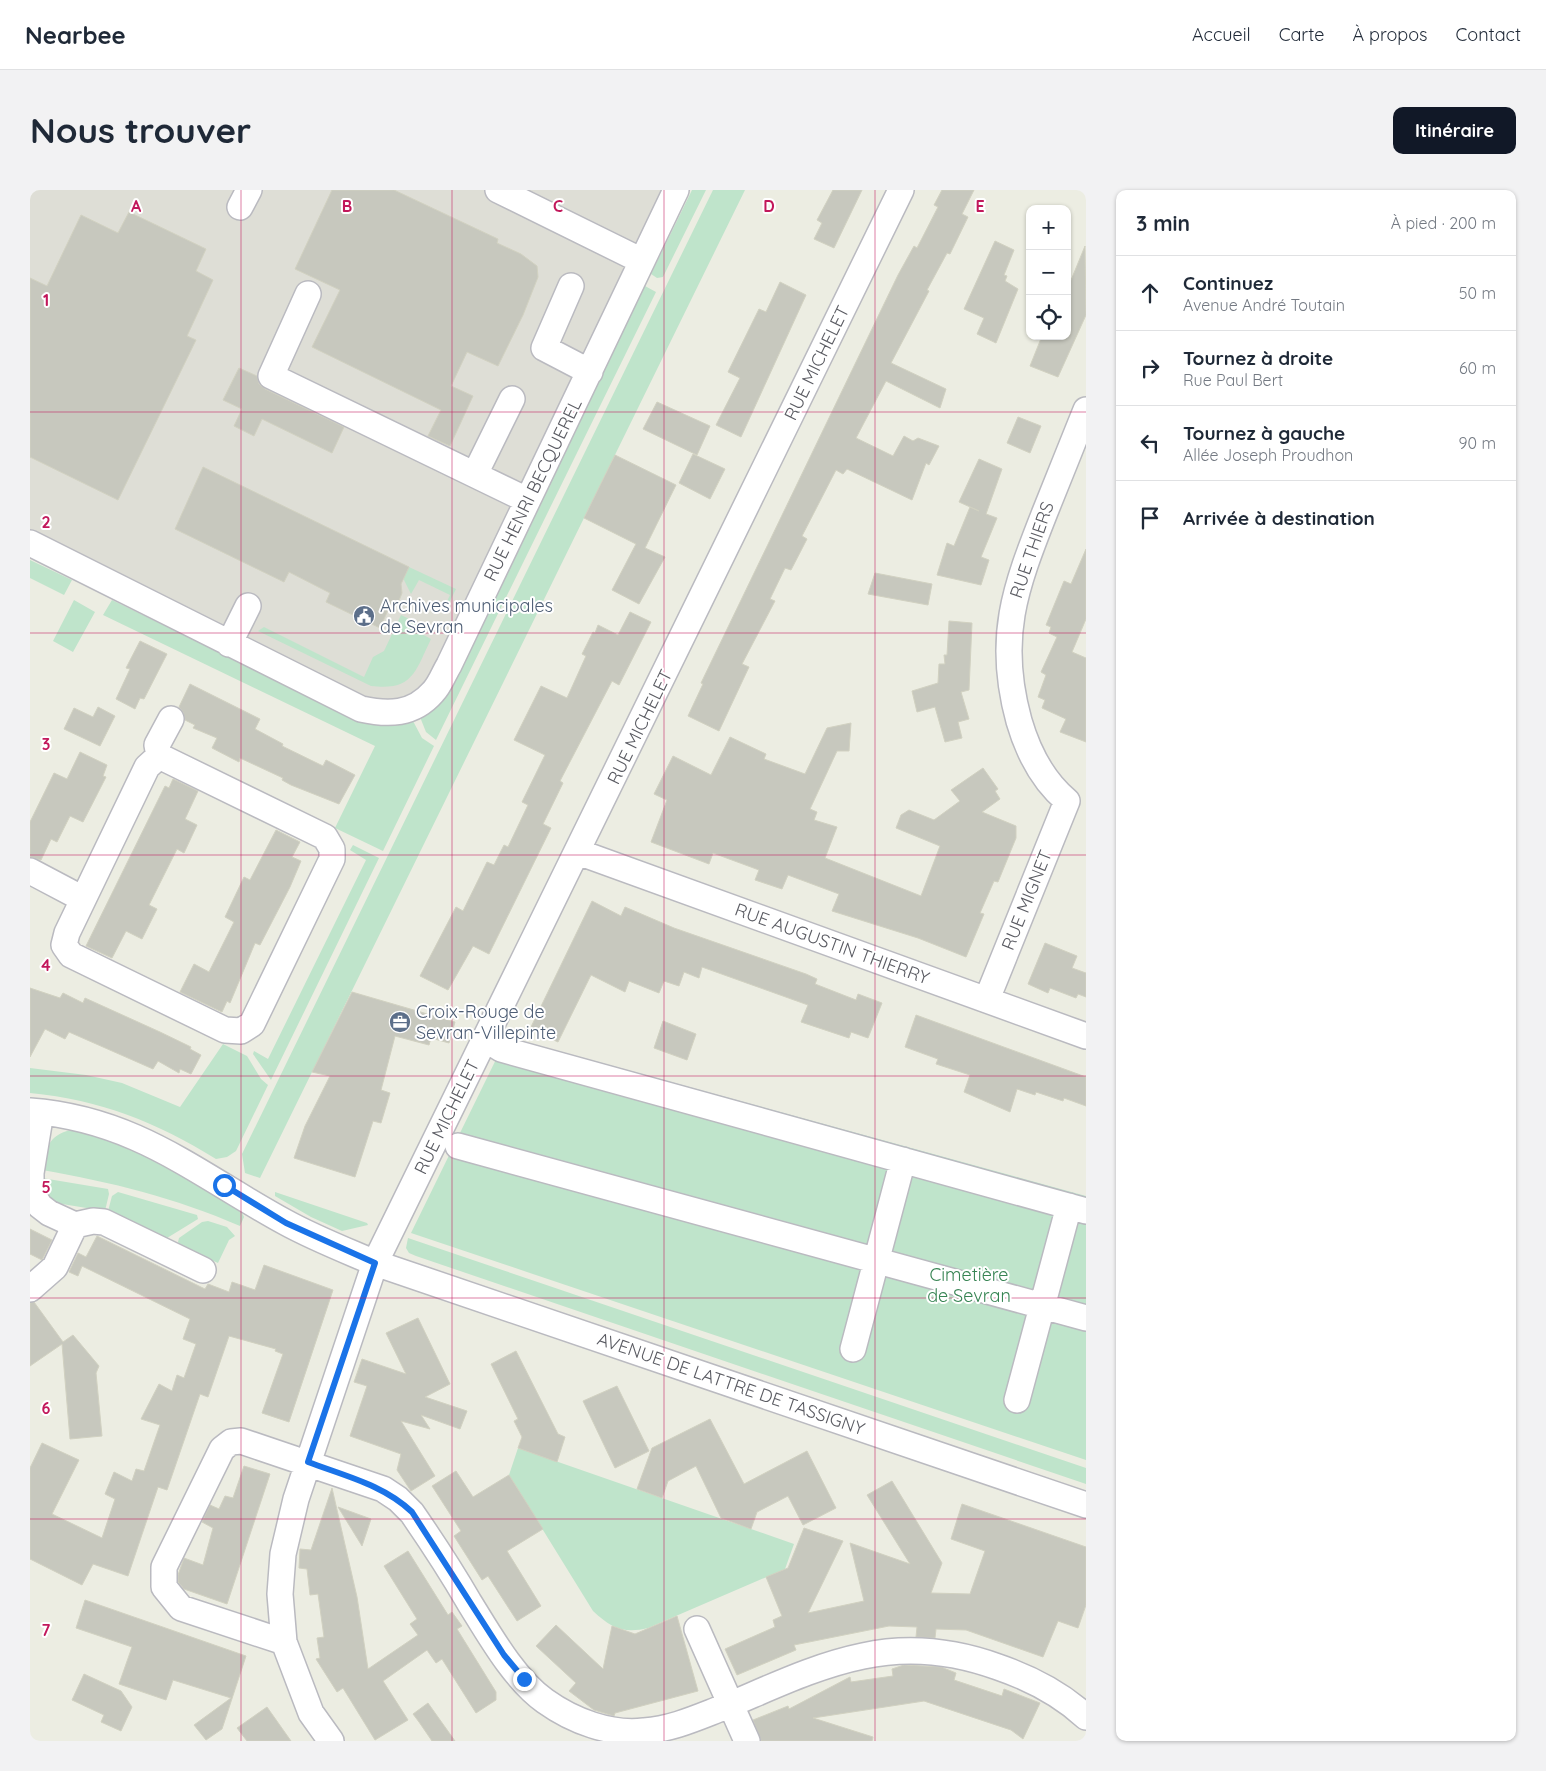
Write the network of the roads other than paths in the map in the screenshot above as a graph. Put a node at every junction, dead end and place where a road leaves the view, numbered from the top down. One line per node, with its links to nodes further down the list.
1 (498, 190): 4 (street)
2 (676, 190): 4 (street, RUE HENRI BECQUEREL)
3 (901, 190): 18 (street, RUE MICHELET)
4 (640, 260): 7 (street, RUE HENRI BECQUEREL)
5 (571, 286): 7 (street)
6 (308, 294): 10 (street)
7 (590, 372): 11 (street, RUE HENRI BECQUEREL)
8 (512, 399): 10 (street)
9 (1086, 410): 17 (street, RUE THIERS)
10 (475, 474): 11 (street)
11 (528, 500): 14 (street, RUE HENRI BECQUEREL)
12 (30, 543): 14 (street, RUE HENRI BECQUEREL)
13 (248, 606): 14 (street)
14 (229, 644)
15 (171, 718): 16 (street)
16 (159, 756): 20 (street); 20 (street)
17 (1076, 802): 21 (street, RUE MIGNET)
18 (578, 852): 21 (street, RUE AUGUSTIN THIERRY); 23 (street, RUE MICHELET)
19 (30, 871): 20 (street)
20 (83, 898)
21 (987, 999): 22 (street, RUE AUGUSTIN THIERRY)
22 (1086, 1036)
23 (485, 1039): 26 (street); 30 (street, RUE MICHELET)
24 (35, 1112): 28 (street); 30 (street, AVENUE DE LATTRE DE TASSIGNY)
25 (458, 1146): 29 (street)
26 (903, 1160): 27 (street); 29 (street)
27 (1077, 1209): 33 (street)
28 (75, 1225): 31 (street); 32 (street)
29 (876, 1261): 33 (street); 35 (street)
30 (375, 1263): 37 (street, RUE MICHELET); 38 (street, AVENUE DE LATTRE DE TASSIGNY)
31 (203, 1270)
32 (30, 1289)
33 (1042, 1306): 34 (street); 36 (street)
34 (1086, 1318)
35 (853, 1349)
36 (1016, 1400)
37 (308, 1462): 40 (street, RUE MICHELET); 40 (street); 41 (street)
38 (1086, 1505)
39 (698, 1629): 41 (street)
40 (284, 1642): 43 (street, RUE MICHELET)
41 (732, 1704): 42 (street); 44 (street)
42 (1086, 1717)
43 (331, 1741)
44 (747, 1741)

